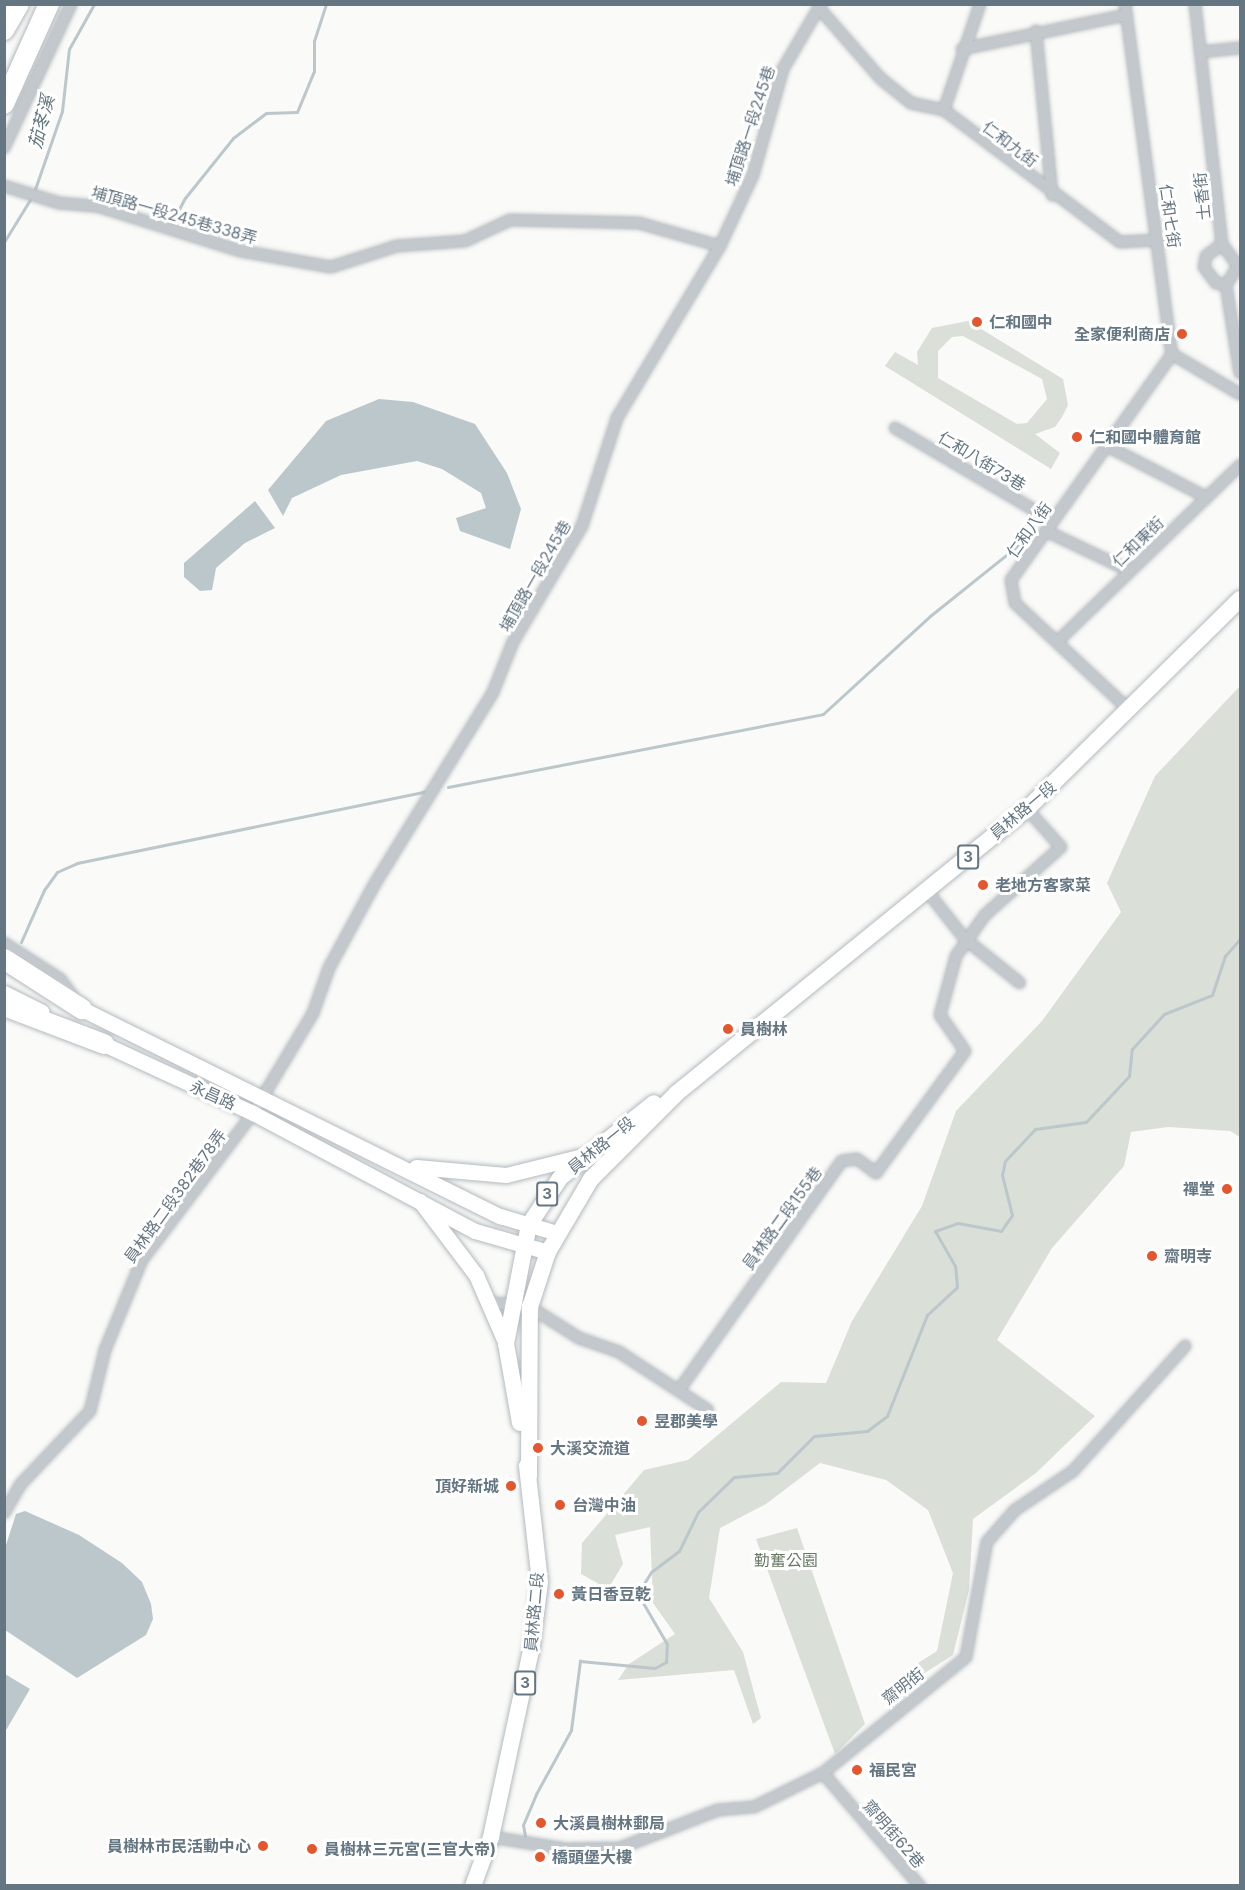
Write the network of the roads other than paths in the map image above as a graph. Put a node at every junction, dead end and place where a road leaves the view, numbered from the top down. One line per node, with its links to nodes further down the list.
1 (19, 4): 8 (highway)
2 (47, 4): 13 (highway); 14 (highway)
3 (71, 4): 16 (street)
4 (980, 4): 11 (street)
5 (1196, 4): 12 (street, 士香街)
6 (820, 6): 15 (street); 21 (street, 埔頂路一段245巷)
7 (1125, 10): 9 (street); 19 (street, 仁和七街)
8 (4, 30)
9 (1036, 31): 11 (street); 18 (street)
10 (1240, 48): 12 (street)
11 (962, 49): 15 (street)
12 (1200, 52): 20 (street, 士香街)
13 (4, 80)
14 (4, 104)
15 (944, 110): 18 (street, 仁和九街)
16 (4, 148)
17 (4, 186): 21 (street, 埔頂路一段245巷338弄)
18 (1052, 195): 19 (street, 仁和九街)
19 (1159, 240): 23 (street, 仁和七街)
20 (1222, 244): 22 (street, 士香街); 22 (street)
21 (720, 246): 47 (street, 埔頂路一段245巷)
22 (1227, 285): 24 (street, 士香街)
23 (1172, 354): 25 (street); 27 (street, 仁和八街)
24 (1240, 373)
25 (1240, 394)
26 (895, 428): 30 (street, 仁和八街73巷)
27 (1107, 446): 29 (street); 30 (street, 仁和八街)
28 (1240, 465): 29 (street, 仁和東街)
29 (1206, 497): 31 (street, 仁和東街)
30 (1050, 526): 31 (street, 仁和八街73巷); 33 (street, 仁和八街)
31 (1130, 571): 33 (street, 仁和東街)
32 (1240, 599): 34 (main road, 員林路一段 / 3)
33 (1058, 641): 34 (street, 仁和八街)
34 (1126, 707): 35 (main road, 員林路一段 / 3)
35 (1027, 809): 36 (main road, 員林路一段 / 3); 37 (street)
36 (927, 891): 37 (street); 46 (main road, 員林路一段 / 3)
37 (965, 939): 41 (street); 61 (street, 員林路二段155巷)
38 (4, 943): 44 (street)
39 (4, 959): 44 (highway)
40 (4, 970): 44 (main road, 永昌路)
41 (1020, 983)
42 (4, 993): 45 (main road, 永昌路)
43 (4, 1006): 45 (highway)
44 (82, 1009): 47 (main road, 永昌路)
45 (104, 1044): 48 (main road, 永昌路)
46 (677, 1094): 49 (main road, 員林路一段 / 3); 53 (main road, 員林路一段 / 3)
47 (263, 1095): 48 (street, 埔頂路一段245巷); 50 (main road, 永昌路)
48 (253, 1113): 51 (main road, 永昌路); 64 (street, 員林路二段382巷78弄)
49 (587, 1155): 50 (main road); 52 (main road, 員林路一段 / 3)
50 (399, 1164): 52 (main road, 永昌路)
51 (420, 1201): 54 (main road, 永昌路); 56 (main road)
52 (529, 1225): 53 (main road, 永昌路); 54 (main road, 員林路一段 / 3)
53 (557, 1233): 55 (main road, 員林路二段 / 3)
54 (524, 1244): 55 (main road, 永昌路); 57 (main road, 員林路二段 / 3)
55 (548, 1252): 58 (main road, 員林路二段 / 3)
56 (488, 1302): 57 (street); 59 (main road)
57 (510, 1305): 58 (street); 59 (main road, 員林路二段 / 3)
58 (530, 1307): 61 (street); 63 (main road, 員林路二段 / 3)
59 (506, 1344): 63 (main road, 員林路二段 / 3)
60 (1185, 1346): 65 (street, 齋明街)
61 (679, 1390): 62 (street)
62 (708, 1410)
63 (529, 1476): 66 (main road, 員林路二段 / 3)
64 (4, 1513)
65 (823, 1773): 66 (street, 齋明街); 68 (street, 齋明街62巷)
66 (491, 1837): 67 (main road, 員林路二段 / 3)
67 (473, 1886)
68 (920, 1886)

